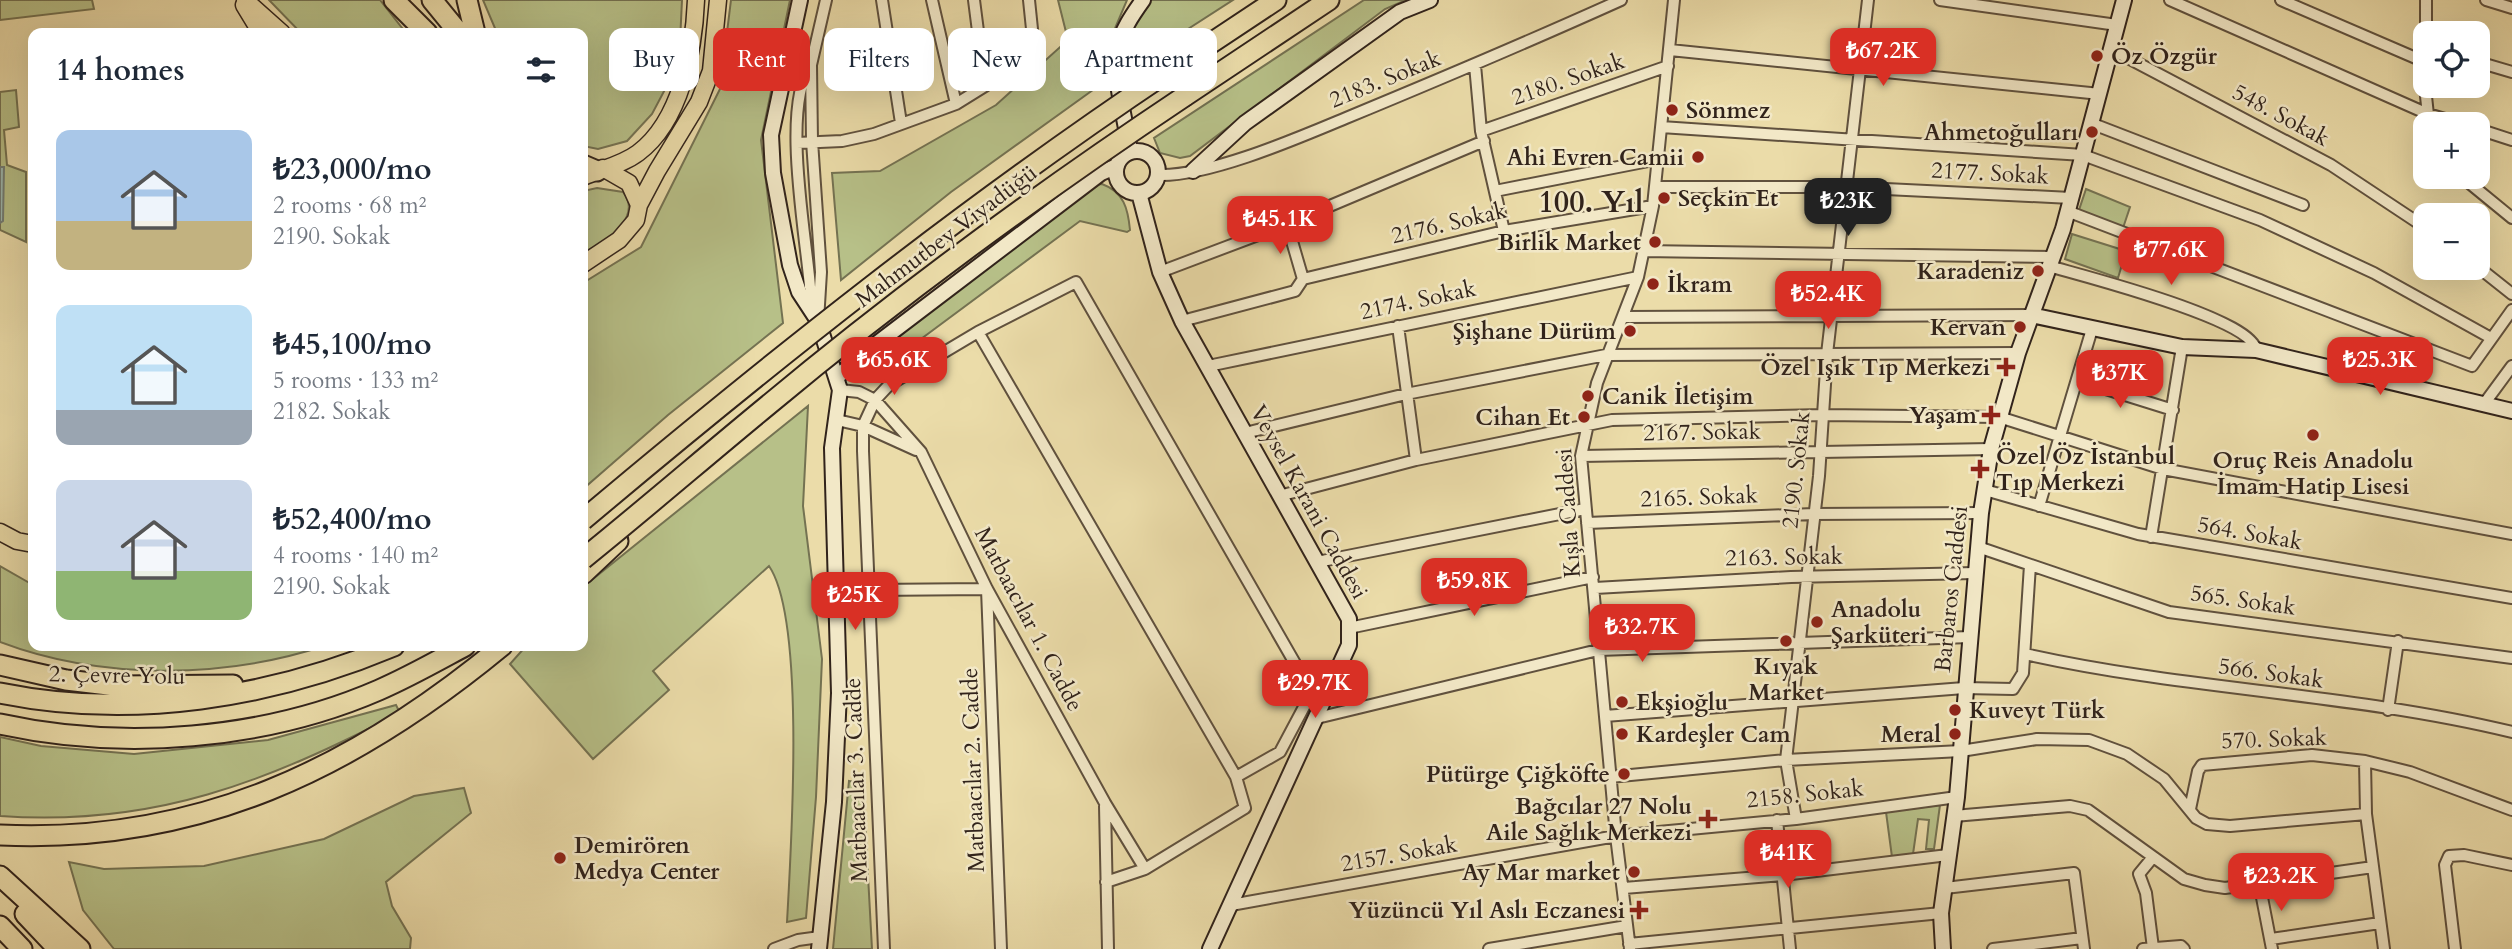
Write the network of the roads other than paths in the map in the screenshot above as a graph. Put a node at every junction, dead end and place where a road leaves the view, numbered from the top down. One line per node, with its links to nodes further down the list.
1 (243, 0): 30 (main road); 31 (main road)
2 (394, 0): 32 (highway)
3 (408, 0): 33 (highway)
4 (432, 0): 34 (highway)
5 (467, 0): 35 (highway)
6 (696, 0): 64 (main road)
7 (718, 0): 72 (main road)
8 (800, 0): 93 (main road)
9 (826, 0): 41 (street)
10 (882, 0): 51 (street)
11 (932, 0): 49 (street)
12 (974, 0): 36 (street)
13 (1029, 0): 37 (street)
14 (1143, 0): 60 (main road)
15 (1276, 0): 133 (highway, Mahmutbey Viyadüğü, bridge)
16 (1329, 0): 126 (highway, Mahmutbey Viyadüğü, bridge)
17 (1430, 0): 65 (main road)
18 (1621, 0): 42 (street, 2183. Sokak)
19 (1674, 0): 39 (street, Kışla Caddesi)
20 (1868, 0): 45 (street, 2190. Sokak)
21 (1940, 0): 29 (street)
22 (2124, 0): 29 (main road, Barbaros Caddesi)
23 (2171, 0): 50 (street)
24 (2281, 0): 40 (street)
25 (2426, 0): 28 (street)
26 (2486, 0): 27 (street)
27 (2512, 8)
28 (2426, 21)
29 (2117, 25): 38 (main road, Barbaros Caddesi)
30 (258, 28)
31 (276, 28)
32 (423, 28)
33 (425, 28)
34 (455, 28)
35 (474, 28)
36 (978, 28)
37 (1032, 28)
38 (2111, 49): 48 (main road, Barbaros Caddesi); 77 (street, 548. Sokak)
39 (1670, 50): 43 (street, Kışla Caddesi); 45 (street)
40 (2413, 57)
41 (811, 65): 57 (street); 59 (street)
42 (1475, 65): 55 (street); 65 (street, 2183. Sokak)
43 (1668, 66): 53 (street, Kışla Caddesi); 55 (street, 2180. Sokak)
44 (2490, 66): 46 (street)
45 (1859, 70): 48 (street); 58 (street, 2190. Sokak)
46 (2512, 72)
47 (977, 91): 49 (street)
48 (2100, 94): 52 (main road, Barbaros Caddesi)
49 (956, 104): 51 (street)
50 (2414, 112)
51 (901, 123): 57 (street)
52 (2093, 124): 61 (main road, Barbaros Caddesi); 74 (street)
53 (1661, 127): 58 (street); 62 (street, Kışla Caddesi)
54 (2490, 133): 56 (street)
55 (1482, 136): 70 (street); 78 (street, 2180. Sokak)
56 (2512, 140)
57 (812, 141): 59 (street); 93 (street)
58 (1850, 141): 61 (street); 68 (street, 2190. Sokak)
59 (797, 142): 93 (street)
60 (1130, 152): 63 (main road); 66 (main road)
61 (2083, 155): 73 (main road, Barbaros Caddesi); 98 (street)
62 (1658, 159): 67 (street, Kışla Caddesi); 70 (street)
63 (1117, 166): 71 (main road); 107 (main road)
64 (591, 170): 72 (main road)
65 (1193, 171): 66 (street, 2183. Sokak)
66 (1158, 175): 71 (main road)
67 (1655, 187): 68 (street, 2177. Sokak); 75 (street, Kışla Caddesi)
68 (1845, 187): 73 (street, 2177. Sokak); 81 (street, 2190. Sokak)
69 (2477, 189): 76 (street)
70 (1495, 191): 79 (street)
71 (1139, 193): 84 (main road, Veysel Karani Caddesi)
72 (639, 205): 82 (main road)
73 (2069, 205): 83 (main road, Barbaros Caddesi); 98 (street, 2177. Sokak)
74 (2303, 205)
75 (1653, 206): 79 (street, 2176. Sokak); 80 (street, Kışla Caddesi)
76 (2512, 218)
77 (2413, 220)
78 (1287, 224): 84 (street, 2180. Sokak); 87 (street)
79 (1504, 231): 87 (street, 2176. Sokak)
80 (1643, 251): 81 (street); 85 (street, Kışla Caddesi)
81 (1840, 254): 83 (street); 90 (street, 2190. Sokak)
82 (588, 261)
83 (2051, 262): 91 (main road, Barbaros Caddesi); 100 (street)
84 (1160, 272): 94 (main road, Veysel Karani Caddesi)
85 (1638, 277): 92 (street, Kışla Caddesi); 95 (street, 2174. Sokak)
86 (2490, 277): 88 (street)
87 (1303, 279): 94 (street, 2176. Sokak)
88 (2512, 294)
89 (2512, 310): 98 (street)
90 (1833, 315): 91 (street); 92 (street); 101 (street, 2190. Sokak)
91 (2031, 315): 96 (main road); 102 (main road, Barbaros Caddesi)
92 (1625, 317): 103 (street, Kışla Caddesi)
93 (818, 320): 107 (main road)
94 (1182, 321): 104 (main road, Veysel Karani Caddesi)
95 (1398, 326): 104 (street, 2174. Sokak); 108 (street)
96 (2092, 329): 99 (main road); 106 (street)
97 (978, 332): 109 (street, Matbaacılar 3. Cadde); 174 (street); 174 (street, Matbaacılar 3. Cadde)
98 (2491, 338)
99 (2182, 346): 100 (main road); 111 (street)
100 (2256, 350): 110 (main road)
101 (1827, 354): 102 (street); 103 (street); 113 (street, 2190. Sokak)
102 (2018, 354): 114 (main road, Barbaros Caddesi)
103 (1606, 355): 108 (street); 116 (street, Kışla Caddesi)
104 (1208, 366): 118 (main road, Veysel Karani Caddesi)
105 (2512, 366): 110 (street)
106 (2077, 380): 111 (street); 119 (street)
107 (839, 384): 109 (street); 115 (main road)
108 (1406, 394): 118 (street); 124 (street)
109 (875, 400): 117 (street, Matbaacılar 3. Cadde); 122 (street, Matbaacılar 1. Cadde)
110 (2484, 404): 112 (main road)
111 (2173, 410): 125 (street)
112 (2512, 411)
113 (1823, 415): 114 (street); 116 (street); 121 (street, 2190. Sokak)
114 (1999, 417): 119 (street); 120 (main road, Barbaros Caddesi)
115 (837, 420): 117 (street); 203 (main road)
116 (1586, 425): 123 (street, Kışla Caddesi); 124 (street)
117 (863, 426): 122 (street); 148 (street, Matbaacılar 3. Cadde)
118 (1245, 433): 128 (main road, Veysel Karani Caddesi)
119 (2060, 437): 125 (street); 129 (street)
120 (1991, 449): 121 (street, 2167. Sokak); 127 (main road, Barbaros Caddesi)
121 (1821, 450): 123 (street, 2167. Sokak); 132 (street, 2190. Sokak)
122 (921, 452): 147 (street, Matbaacılar 1. Cadde)
123 (1581, 456): 130 (street, Kışla Caddesi)
124 (1416, 460): 128 (street)
125 (2162, 469): 136 (street); 137 (street)
126 (686, 477): 140 (highway, Mahmutbey Viyadüğü, bridge); 143 (highway, bridge)
127 (1985, 490): 129 (street, 564. Sokak); 131 (main road, Barbaros Caddesi)
128 (1279, 496): 141 (main road, Veysel Karani Caddesi)
129 (2039, 506): 137 (street, 564. Sokak)
130 (1585, 509): 134 (street, Kışla Caddesi); 141 (street)
131 (1981, 513): 132 (street, 2165. Sokak); 139 (main road, Barbaros Caddesi)
132 (1813, 514): 134 (street, 2165. Sokak); 145 (street, 2190. Sokak)
133 (588, 516)
134 (1587, 523): 146 (street, Kışla Caddesi)
135 (0, 532): 138 (main road)
136 (2512, 534)
137 (2151, 537): 149 (street, 564. Sokak)
138 (28, 543)
139 (1978, 547): 142 (street, 565. Sokak); 144 (main road, Barbaros Caddesi)
140 (588, 555)
141 (1317, 562): 150 (main road, Veysel Karani Caddesi)
142 (2030, 565): 152 (street, 565. Sokak); 158 (street)
143 (588, 569)
144 (1975, 573): 145 (street, 2163. Sokak); 151 (main road, Barbaros Caddesi)
145 (1806, 578): 146 (street, 2163. Sokak); 153 (street, 2190. Sokak)
146 (1594, 582): 150 (street, 2163. Sokak); 154 (street, Kışla Caddesi)
147 (986, 589): 148 (street); 176 (street, Matbaacılar 1. Cadde); 213 (street, Matbaacılar 2. Cadde)
148 (870, 590): 212 (street, Matbaacılar 3. Cadde)
149 (2512, 598)
150 (1349, 628): 167 (main road, Veysel Karani Caddesi)
151 (1970, 637): 153 (street); 162 (main road, Barbaros Caddesi)
152 (2398, 641): 159 (street, 565. Sokak); 165 (street)
153 (1800, 642): 154 (street); 164 (street, 2190. Sokak)
154 (1598, 650): 166 (street, Kışla Caddesi); 167 (street)
155 (381, 651): 161 (highway, 2. Çevre Yolu)
156 (455, 651): 168 (highway)
157 (496, 651): 183 (highway)
158 (2025, 654): 162 (street); 165 (street, 566. Sokak)
159 (2512, 658)
160 (0, 665): 161 (highway)
161 (279, 685): 163 (highway, 2. Çevre Yolu)
162 (1964, 688): 164 (street); 170 (main road, Barbaros Caddesi)
163 (0, 693)
164 (1792, 703): 166 (street); 171 (street, 2190. Sokak)
165 (2388, 710): 169 (street, 566. Sokak)
166 (1605, 716): 173 (street, Kışla Caddesi)
167 (1317, 718): 197 (main road, Veysel Karani Caddesi)
168 (0, 724)
169 (2512, 732)
170 (1961, 751): 171 (street); 175 (main road, Barbaros Caddesi); 177 (street)
171 (1786, 760): 173 (street); 181 (street, 2190. Sokak)
172 (2365, 761): 177 (street, 570. Sokak); 178 (street, 570. Sokak); 179 (street)
173 (1610, 777): 184 (street, Kışla Caddesi)
174 (1236, 778): 189 (street)
175 (1957, 797): 180 (main road, Barbaros Caddesi); 181 (street, 2158. Sokak)
176 (1105, 803): 189 (street, Matbaacılar 1. Cadde); 192 (street, Matbaacılar 1. Cadde)
177 (2190, 809): 179 (street)
178 (2512, 810)
179 (2366, 814): 188 (street)
180 (1954, 816): 185 (main road, Barbaros Caddesi); 186 (street)
181 (1796, 819): 182 (street, 2158. Sokak)
182 (1777, 820): 184 (street, 2158. Sokak); 190 (street)
183 (0, 835)
184 (1616, 836): 195 (street, Kışla Caddesi); 197 (street, 2157. Sokak)
185 (1948, 855): 190 (street); 196 (main road, Barbaros Caddesi)
186 (2152, 857): 193 (street); 207 (street)
187 (2512, 864): 223 (street)
188 (2373, 867): 193 (street); 199 (street)
189 (1145, 869): 192 (street)
190 (1783, 875): 195 (street); 202 (street)
191 (0, 876): 210 (highway)
192 (1106, 882): 214 (street, Matbaacılar 1. Cadde)
193 (2259, 882): 205 (street)
194 (0, 888): 209 (highway)
195 (1624, 888): 201 (street, Kışla Caddesi)
196 (1945, 888): 198 (main road, Barbaros Caddesi); 204 (street)
197 (1231, 905): 215 (main road, Veysel Karani Caddesi)
198 (1941, 914): 202 (street); 218 (main road, Barbaros Caddesi)
199 (2380, 923): 205 (street); 222 (street)
200 (0, 926): 208 (highway)
201 (1627, 926): 206 (street, Kışla Caddesi); 216 (street)
202 (1789, 930): 206 (street); 217 (street)
203 (819, 943): 211 (street)
204 (2083, 943): 219 (street)
205 (2271, 944)
206 (1630, 947)
207 (2153, 948): 220 (street); 221 (street)
208 (22, 949)
209 (58, 949)
210 (80, 949)
211 (774, 949)
212 (884, 949)
213 (1001, 949)
214 (1108, 949)
215 (1210, 949)
216 (1489, 949)
217 (1790, 949)
218 (1943, 949)
219 (1993, 949)
220 (2143, 949)
221 (2184, 949)
222 (2384, 949)
223 (2455, 949)

